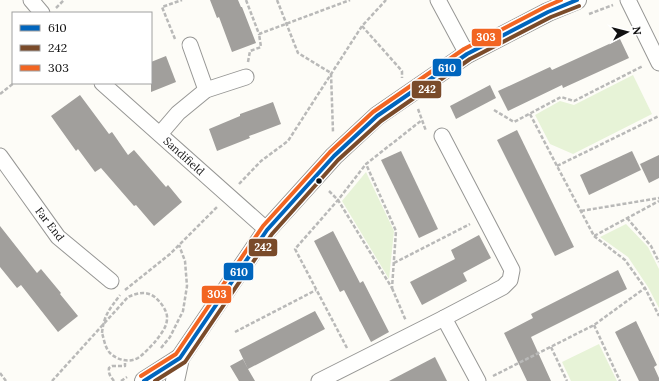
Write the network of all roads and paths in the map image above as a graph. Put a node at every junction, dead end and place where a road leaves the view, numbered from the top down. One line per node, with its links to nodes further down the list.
1 (31, 0): 10 (street)
2 (182, 0): 13 (path)
3 (246, 0): 12 (path)
4 (277, 0): 11 (path)
5 (350, 0): 11 (path)
6 (386, 0): 16 (path)
7 (438, 0): 14 (street)
8 (577, 0): 14 (street)
9 (628, 0): 15 (street)
10 (41, 12)
11 (286, 24): 12 (path); 16 (path)
12 (259, 34): 17 (path)
13 (190, 45): 20 (street)
14 (467, 54): 29 (street)
15 (658, 61): 23 (path)
16 (331, 73): 29 (path); 33 (path)
17 (246, 77): 20 (street)
18 (13, 84): 21 (path)
19 (103, 84): 26 (street, Sandifield)
20 (206, 90): 26 (street)
21 (0, 94)
22 (494, 110): 23 (path)
23 (530, 114): 31 (path)
24 (659, 116): 31 (path)
25 (422, 120): 30 (path)
26 (160, 134): 33 (street, Sandifield)
27 (442, 136): 38 (street)
28 (0, 156): 45 (street, Far End)
29 (334, 156): 40 (street)
30 (366, 164): 35 (path); 44 (path)
31 (556, 166): 37 (path)
32 (329, 191): 35 (path)
33 (228, 196): 40 (street, Sandifield); 42 (path)
34 (659, 198): 37 (path)
35 (338, 200): 46 (path); 48 (path)
36 (659, 201): 39 (path)
37 (580, 211): 41 (path)
38 (485, 217): 44 (path); 50 (street)
39 (627, 218): 41 (path); 43 (path)
40 (267, 230): 56 (street)
41 (594, 236): 47 (path)
42 (179, 245): 55 (path); 57 (path, bridge)
43 (659, 262)
44 (394, 263): 46 (path)
45 (111, 282)
46 (392, 288): 53 (path)
47 (645, 288): 49 (path); 51 (path)
48 (316, 290): 52 (path); 58 (path)
49 (659, 315)
50 (444, 318): 53 (street); 61 (street)
51 (594, 324): 54 (path); 69 (path)
52 (235, 332)
53 (412, 334): 58 (street)
54 (551, 347): 61 (path); 68 (path)
55 (157, 352)
56 (180, 358): 60 (street); 66 (street)
57 (125, 361): 63 (path, bridge); 64 (path)
58 (355, 363): 67 (street)
59 (0, 373): 62 (path)
60 (138, 378): 65 (path)
61 (484, 379)
62 (6, 381)
63 (52, 381)
64 (114, 381)
65 (121, 381)
66 (175, 381)
67 (319, 381)
68 (567, 381)
69 (620, 381)

